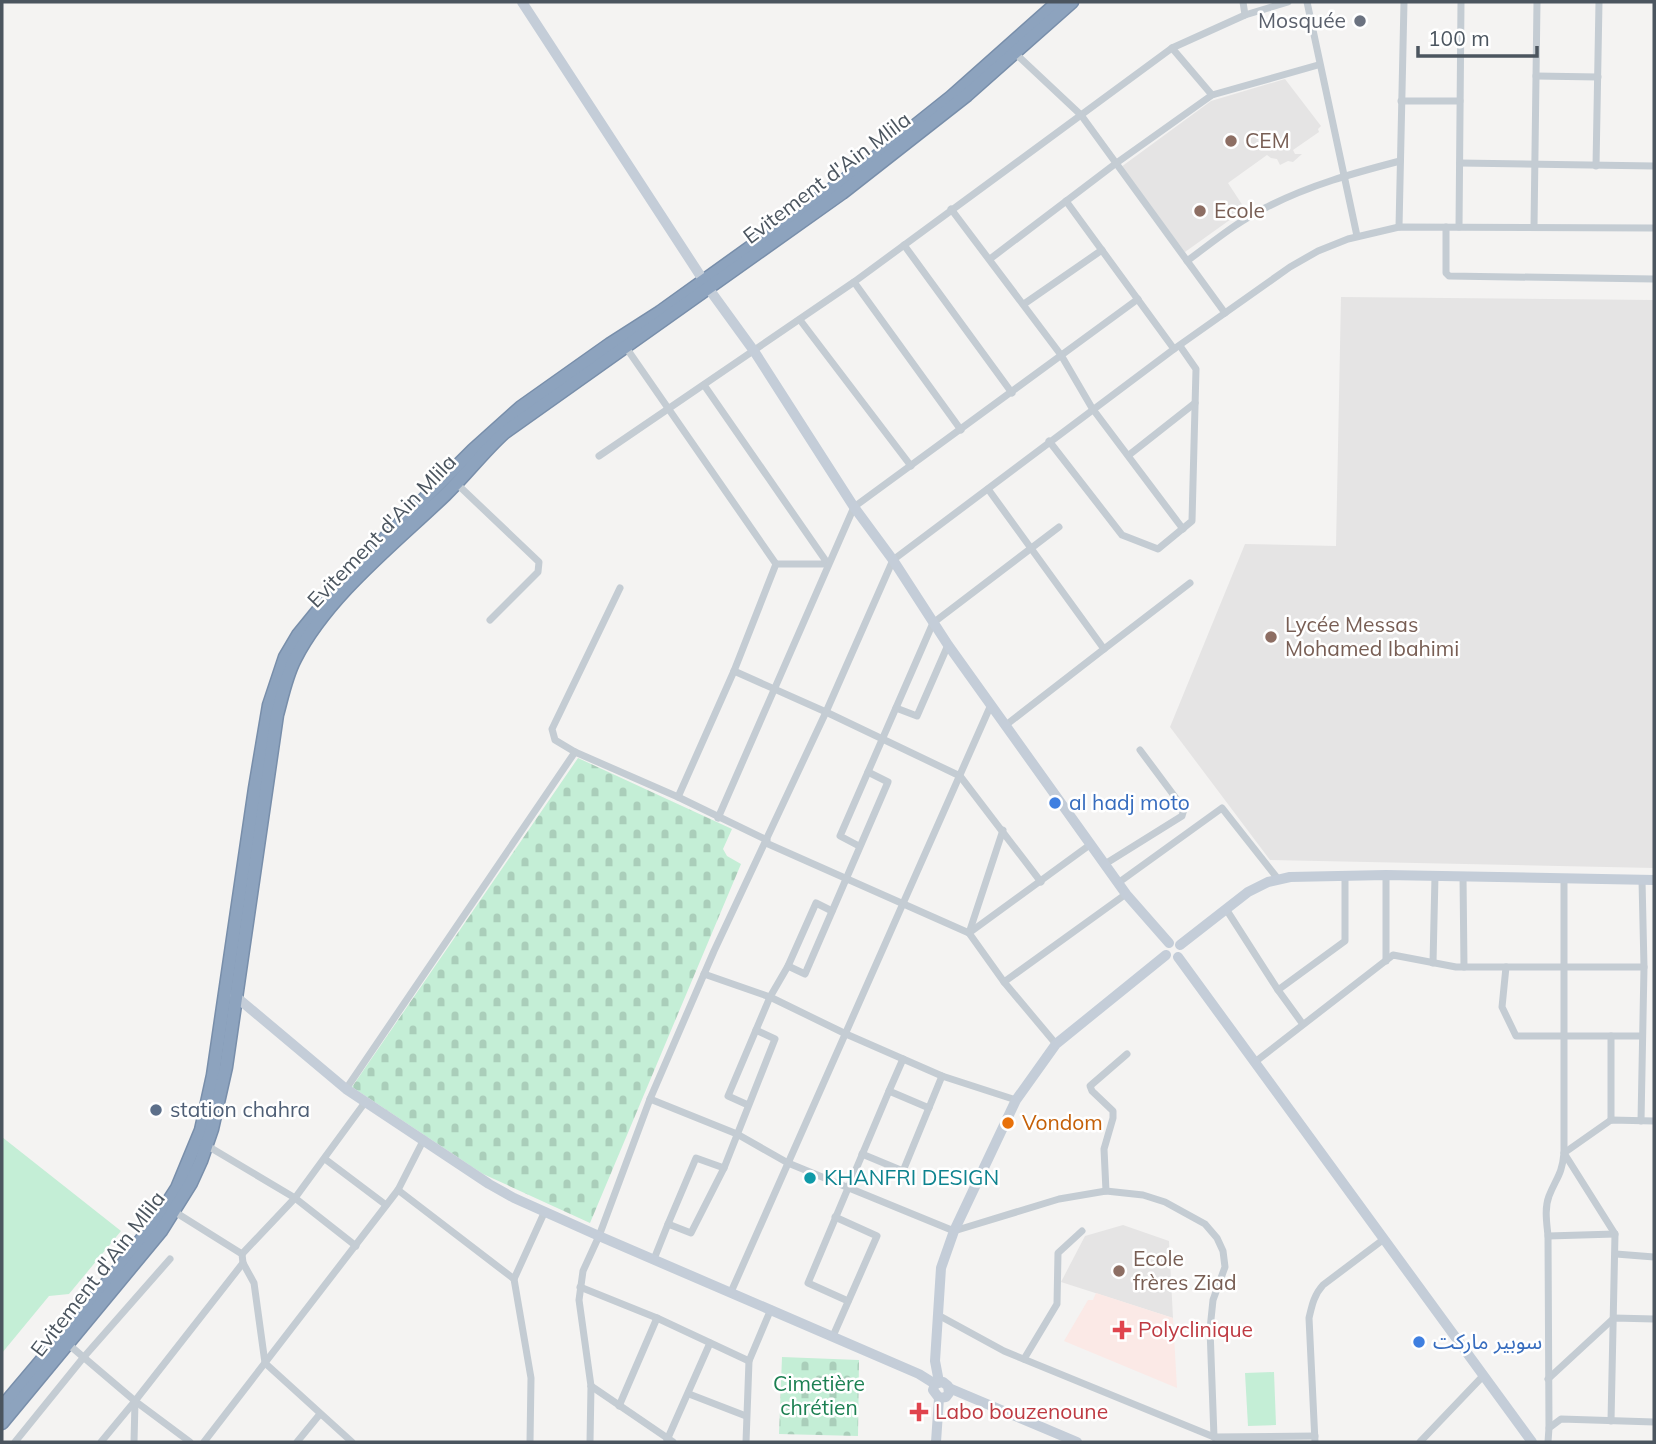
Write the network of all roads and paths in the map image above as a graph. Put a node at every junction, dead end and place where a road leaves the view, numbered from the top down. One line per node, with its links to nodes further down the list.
1 (522, 2): 42 (street)
2 (1058, 2): 42 (highway, Evitement d'Ain Mlila)
3 (1072, 2): 13 (highway, Evitement d'Ain Mlila)
4 (1243, 2): 11 (street)
5 (1288, 2): 11 (street)
6 (1307, 2): 14 (street)
7 (1404, 2): 18 (street)
8 (1461, 2): 19 (street)
9 (1537, 2): 15 (street)
10 (1599, 2): 16 (street)
11 (1245, 15): 12 (street)
12 (1172, 48): 17 (street); 20 (street)
13 (1016, 54): 20 (street); 42 (highway, Evitement d'Ain Mlila)
14 (1318, 65): 17 (street); 27 (street)
15 (1536, 76): 16 (street); 24 (street)
16 (1598, 76): 25 (street)
17 (1212, 95): 22 (street)
18 (1401, 101): 19 (street); 21 (street)
19 (1460, 101): 23 (street)
20 (1081, 115): 22 (street); 29 (street)
21 (1400, 161): 27 (street); 30 (street)
22 (1115, 163): 28 (street); 39 (street)
23 (1460, 163): 24 (street); 32 (street)
24 (1534, 164): 25 (street); 33 (street)
25 (1596, 166): 26 (street)
26 (1654, 166)
27 (1342, 176): 35 (street); 39 (street)
28 (1066, 201): 37 (street); 38 (street)
29 (951, 209): 36 (street); 38 (street)
30 (1399, 227): 31 (street); 35 (street)
31 (1446, 227): 32 (street); 40 (street)
32 (1459, 227): 33 (street)
33 (1534, 227): 34 (street)
34 (1654, 228)
35 (1357, 236): 45 (street)
36 (904, 245): 41 (street); 52 (street)
37 (1102, 250): 43 (street); 44 (street)
38 (990, 259): 44 (street)
39 (1186, 261): 45 (street)
40 (1654, 279)
41 (854, 282): 46 (street); 56 (street)
42 (706, 285): 47 (highway, Evitement d'Ain Mlila); 49 (street); 123 (highway, Evitement d'Ain Mlila)
43 (1138, 299): 48 (street); 50 (street)
44 (1024, 304): 50 (street)
45 (1225, 313): 48 (street)
46 (800, 320): 49 (street); 60 (street)
47 (625, 346): 55 (street); 61 (highway, Evitement d'Ain Mlila)
48 (1177, 347): 53 (street); 54 (street)
49 (754, 351): 51 (street); 63 (street)
50 (1061, 355): 52 (street); 54 (street)
51 (704, 385): 55 (street); 69 (street)
52 (1012, 393): 56 (street)
53 (1195, 403): 58 (street); 65 (street)
54 (1092, 408): 57 (street); 58 (street)
55 (670, 409): 59 (street); 68 (street)
56 (961, 430): 60 (street)
57 (1049, 441): 62 (street); 65 (street)
58 (1129, 455): 65 (street)
59 (599, 456)
60 (911, 466): 63 (street)
61 (457, 484): 72 (street); 123 (highway, Evitement d'Ain Mlila)
62 (988, 489): 66 (street); 67 (street)
63 (854, 507): 67 (street); 69 (street)
64 (1059, 527): 66 (street)
65 (1183, 529)
66 (1031, 548): 73 (street); 75 (street)
67 (893, 561): 73 (street); 80 (street)
68 (776, 564): 69 (street); 76 (street)
69 (828, 564): 77 (street)
70 (1190, 583): 75 (street)
71 (620, 589): 84 (street)
72 (490, 620)
73 (933, 623): 74 (street); 79 (street)
74 (948, 645): 78 (street); 79 (street)
75 (1104, 649): 81 (street)
76 (734, 671): 77 (street); 87 (street)
77 (775, 691): 80 (street); 88 (street)
78 (990, 707): 81 (street); 86 (street)
79 (896, 708): 82 (street)
80 (826, 712): 82 (street); 90 (street)
81 (1006, 725): 91 (street)
82 (883, 738): 85 (street); 86 (street)
83 (1140, 750): 93 (street)
84 (575, 752): 87 (street); 136 (street)
85 (867, 772): 92 (street); 92 (street)
86 (960, 776): 89 (street); 106 (street)
87 (678, 797): 88 (street)
88 (718, 818): 90 (street)
89 (1003, 830): 103 (street); 109 (street)
90 (766, 841): 99 (street); 120 (street)
91 (1091, 844): 93 (street); 103 (street)
92 (859, 846): 99 (street)
93 (1105, 864): 104 (street)
94 (1345, 875): 95 (street); 100 (street); 122 (street)
95 (1386, 875): 96 (street); 113 (street)
96 (1436, 876): 97 (street); 114 (street)
97 (1463, 876): 98 (street); 116 (street)
98 (1564, 878): 101 (street); 118 (street)
99 (845, 879): 106 (street); 108 (street)
100 (1278, 879): 104 (street); 107 (street)
101 (1642, 880): 102 (street); 119 (street)
102 (1654, 880)
103 (1041, 882): 109 (street)
104 (1118, 883): 105 (street)
105 (1126, 894): 110 (street); 121 (street)
106 (903, 905): 109 (street); 127 (street)
107 (1226, 909): 110 (street); 122 (street)
108 (832, 911): 115 (street); 115 (street)
109 (969, 933): 121 (street)
110 (1174, 944): 111 (street); 112 (street)
111 (1166, 955): 112 (street); 131 (street)
112 (1178, 957): 134 (street)
113 (1386, 961): 114 (street); 125 (street)
114 (1433, 962): 116 (street)
115 (788, 966): 124 (street)
116 (1464, 967): 117 (street)
117 (1506, 967): 118 (street); 128 (street)
118 (1566, 967): 119 (street); 128 (street)
119 (1644, 967): 130 (street)
120 (704, 974): 124 (street); 138 (street)
121 (1004, 982): 131 (street)
122 (1278, 990): 125 (street)
123 (231, 994): 136 (street); 148 (highway, Evitement d'Ain Mlila); 201 (highway, Evitement d'Ain Mlila)
124 (770, 997): 126 (street); 127 (street)
125 (1303, 1023): 134 (street)
126 (756, 1030): 141 (street); 141 (street)
127 (846, 1034): 133 (street); 152 (street)
128 (1564, 1036): 129 (street); 149 (street)
129 (1612, 1036): 130 (street); 143 (street)
130 (1642, 1036): 144 (street)
131 (1056, 1044): 139 (street)
132 (1127, 1054): 156 (street)
133 (902, 1059): 135 (street); 137 (street)
134 (1255, 1062): 168 (street)
135 (942, 1076): 139 (street); 142 (street)
136 (346, 1088): 140 (street)
137 (889, 1091): 142 (street); 150 (street)
138 (650, 1100): 146 (street); 166 (street)
139 (1016, 1100): 163 (street)
140 (366, 1101): 147 (street); 151 (street)
141 (748, 1105): 146 (street)
142 (929, 1108): 150 (street)
143 (1612, 1120): 144 (street); 149 (street)
144 (1641, 1121): 145 (street)
145 (1654, 1121)
146 (737, 1134): 152 (street); 153 (street)
147 (424, 1139): 155 (street); 159 (street)
148 (206, 1146): 157 (street); 160 (highway, Evitement d'Ain Mlila)
149 (1564, 1153): 165 (street); 167 (street)
150 (862, 1154): 154 (street)
151 (325, 1159): 157 (street); 158 (street)
152 (788, 1163): 154 (street); 178 (street)
153 (724, 1168): 162 (street); 162 (street)
154 (847, 1188): 161 (street); 163 (street)
155 (398, 1190): 158 (street); 176 (street)
156 (1105, 1191): 163 (street); 208 (street)
157 (295, 1198): 169 (street); 170 (street)
158 (386, 1205): 169 (street)
159 (545, 1211): 166 (street); 176 (street)
160 (175, 1212): 170 (street); 187 (highway, Evitement d'Ain Mlila)
161 (835, 1217): 179 (street); 179 (street)
162 (668, 1224): 174 (street)
163 (954, 1231): 181 (street)
164 (1082, 1231): 189 (street)
165 (1615, 1234): 167 (street); 171 (street)
166 (599, 1236): 174 (street); 177 (street)
167 (1548, 1236): 193 (street)
168 (1384, 1238): 192 (street); 209 (street)
169 (356, 1245): 191 (street)
170 (242, 1254): 175 (street)
171 (1616, 1254): 172 (street); 183 (street)
172 (1654, 1257)
173 (170, 1259): 188 (street)
174 (653, 1259): 178 (street)
175 (243, 1263): 191 (street); 199 (street)
176 (514, 1279): 218 (street)
177 (580, 1287): 182 (street); 195 (street)
178 (731, 1292): 180 (street)
179 (848, 1301): 185 (street)
180 (771, 1309): 185 (street); 190 (street)
181 (938, 1315): 189 (street); 194 (street)
182 (657, 1318): 186 (street); 200 (street)
183 (1614, 1318): 184 (street); 193 (street); 204 (street)
184 (1654, 1319)
185 (832, 1336): 194 (street)
186 (710, 1343): 190 (street); 197 (street)
187 (68, 1345): 188 (street); 206 (highway, Evitement d'Ain Mlila)
188 (83, 1358): 199 (street); 211 (street)
189 (1024, 1359): 208 (street)
190 (749, 1361): 203 (street)
191 (265, 1363): 202 (street); 215 (street)
192 (1483, 1376): 223 (street); 224 (street)
193 (1548, 1379): 207 (street)
194 (937, 1383): 196 (street); 198 (street)
195 (591, 1386): 200 (street); 219 (street)
196 (949, 1388): 198 (street); 222 (street)
197 (689, 1394): 203 (street); 210 (street)
198 (939, 1398): 221 (street)
199 (135, 1401): 212 (street); 213 (street); 214 (street)
200 (620, 1406): 210 (street)
201 (2, 1407)
202 (320, 1414): 216 (street); 217 (street)
203 (747, 1416): 220 (street)
204 (1612, 1421): 205 (street); 207 (street)
205 (1654, 1422)
206 (2, 1423)
207 (1549, 1427): 225 (street)
208 (1214, 1437): 209 (street)
209 (1315, 1439)
210 (670, 1441)
211 (15, 1442)
212 (101, 1442)
213 (134, 1442)
214 (190, 1442)
215 (204, 1442)
216 (297, 1442)
217 (352, 1442)
218 (530, 1442)
219 (590, 1442)
220 (746, 1442)
221 (936, 1442)
222 (1077, 1442)
223 (1420, 1442)
224 (1532, 1442)
225 (1548, 1442)

